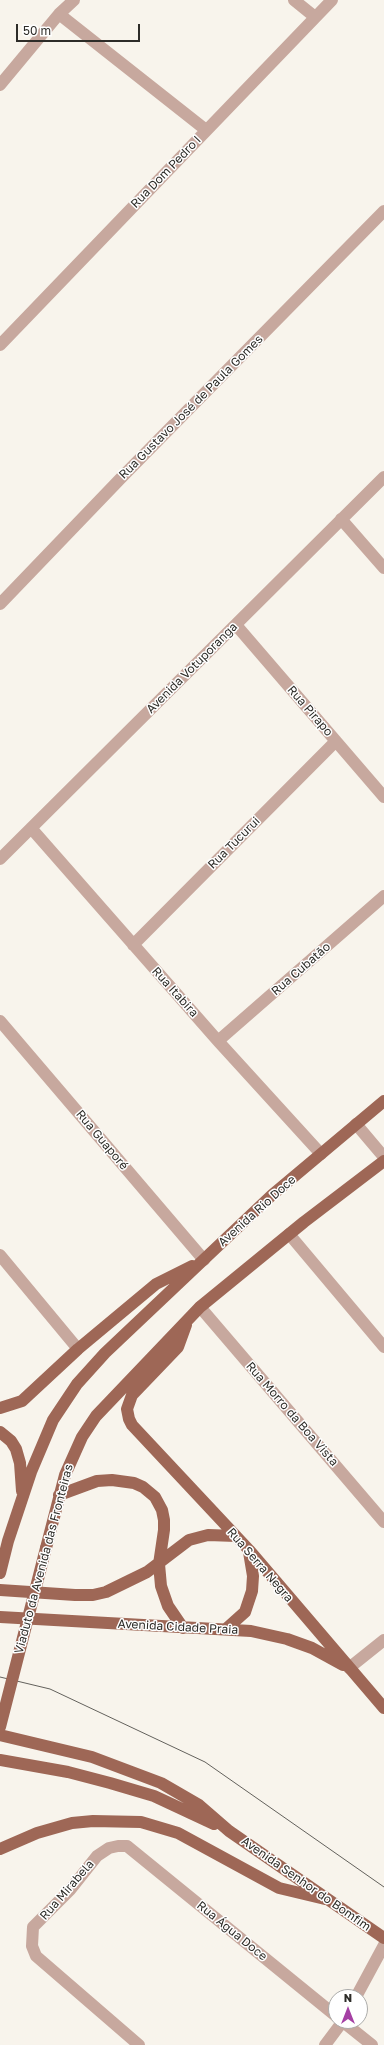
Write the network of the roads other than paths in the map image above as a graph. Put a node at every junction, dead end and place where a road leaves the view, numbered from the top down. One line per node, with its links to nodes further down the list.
1 (74, 0): 4 (street)
2 (294, 0): 5 (street)
3 (332, 0): 5 (street, Rua Dom Pedro I)
4 (59, 14): 6 (street); 7 (street)
5 (315, 17): 7 (street, Rua Dom Pedro I)
6 (0, 85)
7 (206, 130): 9 (street, Rua Dom Pedro I)
8 (384, 211): 13 (street, Rua Gustavo José de Paula Gomes)
9 (0, 345)
10 (384, 477): 11 (street, Avenida Votuporanga)
11 (341, 519): 12 (street); 14 (street, Avenida Votuporanga)
12 (384, 568)
13 (0, 604)
14 (236, 625): 15 (street, Rua Pirapo); 17 (street, Avenida Votuporanga)
15 (336, 741): 16 (street, Rua Pirapo); 20 (street, Rua Tucurui)
16 (384, 797)
17 (31, 828): 18 (street, Avenida Votuporanga); 20 (street, Rua Itabira)
18 (0, 859)
19 (384, 896): 22 (street, Rua Cubatão)
20 (132, 944): 22 (street, Rua Itabira)
21 (0, 1020): 30 (street, Rua Guaporé)
22 (218, 1041): 25 (street, Rua Itabira)
23 (384, 1101): 24 (main road, Avenida Rio Doce)
24 (356, 1124): 25 (main road, Avenida Rio Doce); 26 (street)
25 (321, 1154): 30 (main road, Avenida Rio Doce)
26 (384, 1157)
27 (384, 1161): 28 (main road)
28 (289, 1234): 31 (main road); 33 (street)
29 (0, 1255): 34 (street)
30 (204, 1260): 34 (main road); 37 (main road, Avenida Rio Doce)
31 (200, 1307): 32 (main road); 39 (street, Rua Morro da Boa Vista)
32 (188, 1320): 38 (main road, Viaduto da Avenida das Fronteiras); 40 (main road, Rua Serra Negra)
33 (384, 1347)
34 (78, 1349): 35 (main road)
35 (0, 1408)
36 (0, 1432): 37 (main road)
37 (22, 1495): 43 (main road)
38 (59, 1495): 42 (main road); 51 (main road, Viaduto da Avenida das Fronteiras, bridge)
39 (384, 1522)
40 (236, 1536): 41 (main road, Rua Serra Negra); 42 (main road)
41 (249, 1550): 47 (main road); 49 (main road, Rua Serra Negra)
42 (159, 1564): 44 (main road); 46 (main road)
43 (0, 1572)
44 (0, 1590)
45 (0, 1617): 46 (main road, Avenida Cidade Praia)
46 (183, 1628): 47 (main road, Avenida Cidade Praia)
47 (226, 1629): 49 (main road, Avenida Cidade Praia)
48 (384, 1640): 49 (street)
49 (349, 1668): 50 (main road, Rua Serra Negra)
50 (384, 1708)
51 (0, 1727)
52 (0, 1735): 54 (main road)
53 (0, 1760): 54 (main road)
54 (229, 1831): 57 (main road, Avenida Senhor do Bomfim)
55 (127, 1846): 61 (street, Rua Água Doce); 64 (street, Rua Mirabela)
56 (0, 1849): 57 (main road)
57 (328, 1899): 58 (main road, Avenida Senhor do Bomfim)
58 (384, 1938)
59 (384, 1945): 60 (street)
60 (360, 1989)
61 (328, 2009)
62 (337, 2029): 65 (street)
63 (353, 2029): 66 (street)
64 (139, 2045)
65 (325, 2045)
66 (372, 2045)

